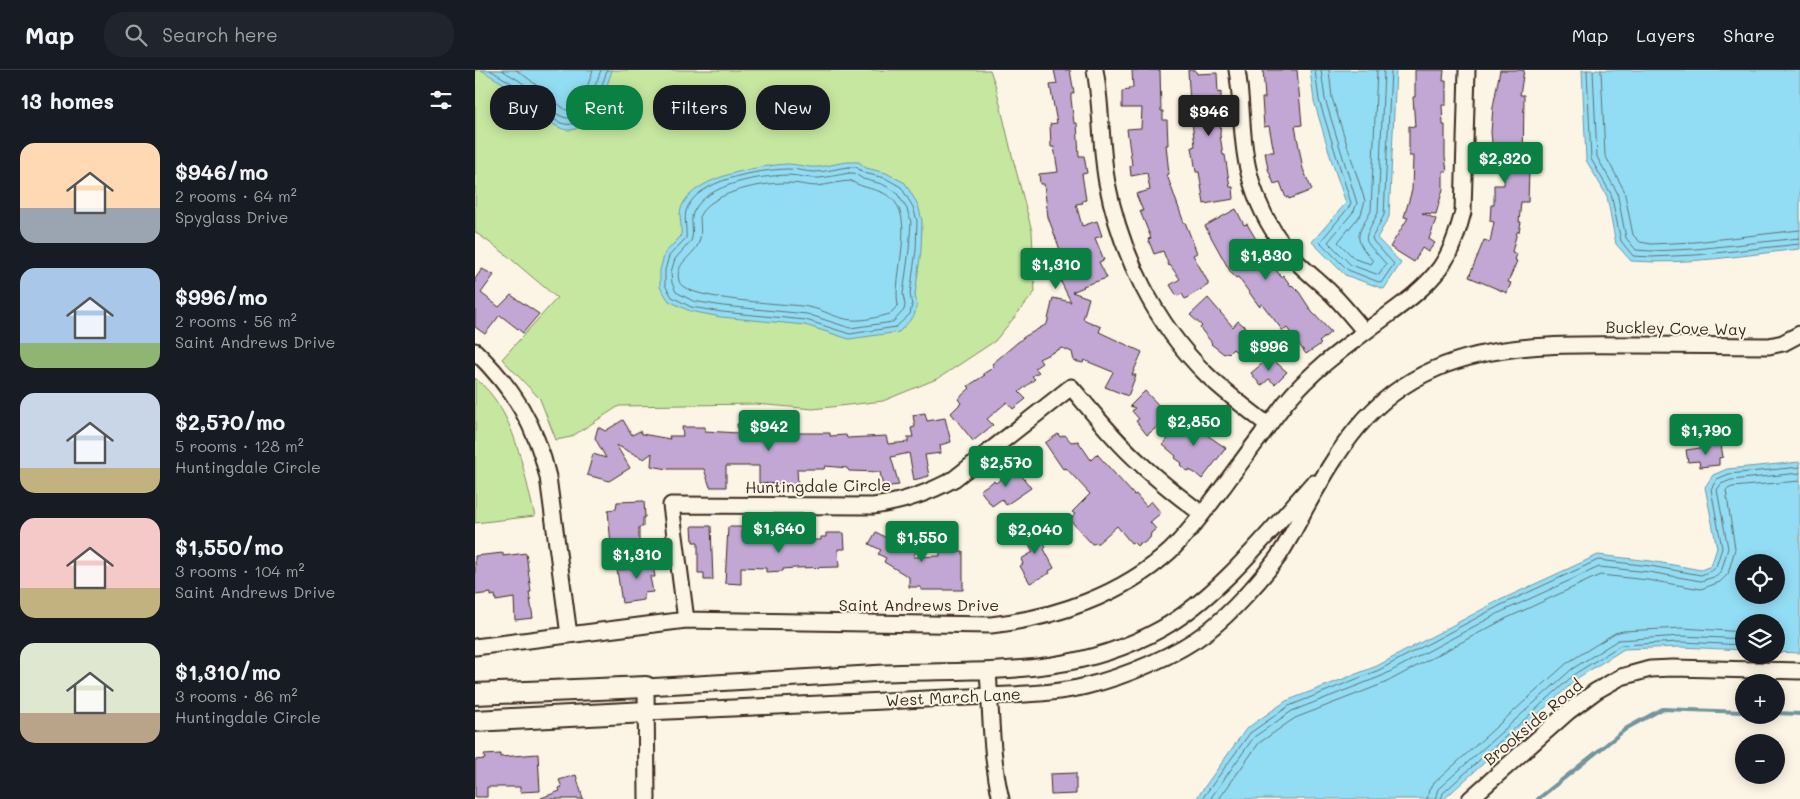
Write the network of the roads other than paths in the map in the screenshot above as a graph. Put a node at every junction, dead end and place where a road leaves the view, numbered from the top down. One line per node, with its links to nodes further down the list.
1 (1095, 70): 8 (street)
2 (1237, 70): 4 (street)
3 (1467, 70): 4 (street, Saint Andrews Drive)
4 (1365, 332): 8 (street, Saint Andrews Drive)
5 (1800, 334): 6 (street, Buckley Cove Way)
6 (1549, 346): 9 (street, West March Lane)
7 (475, 352): 12 (street)
8 (1268, 425): 10 (street, Saint Andrews Drive)
9 (1332, 462): 15 (street, West March Lane); 18 (street, West March Lane)
10 (1202, 514): 11 (street, Saint Andrews Drive); 11 (street, Huntingdale Circle)
11 (686, 620): 12 (street, Saint Andrews Drive)
12 (569, 635): 13 (street, Saint Andrews Drive)
13 (475, 647)
14 (1800, 670): 23 (street, Brookside Road)
15 (988, 671): 16 (street, West March Lane); 18 (street)
16 (646, 687): 17 (main road, West March Lane); 19 (street)
17 (475, 694)
18 (990, 696): 19 (street, West March Lane); 22 (street)
19 (647, 712): 20 (main road, West March Lane); 21 (street)
20 (475, 721)
21 (647, 799)
22 (1001, 799)
23 (1471, 799)

